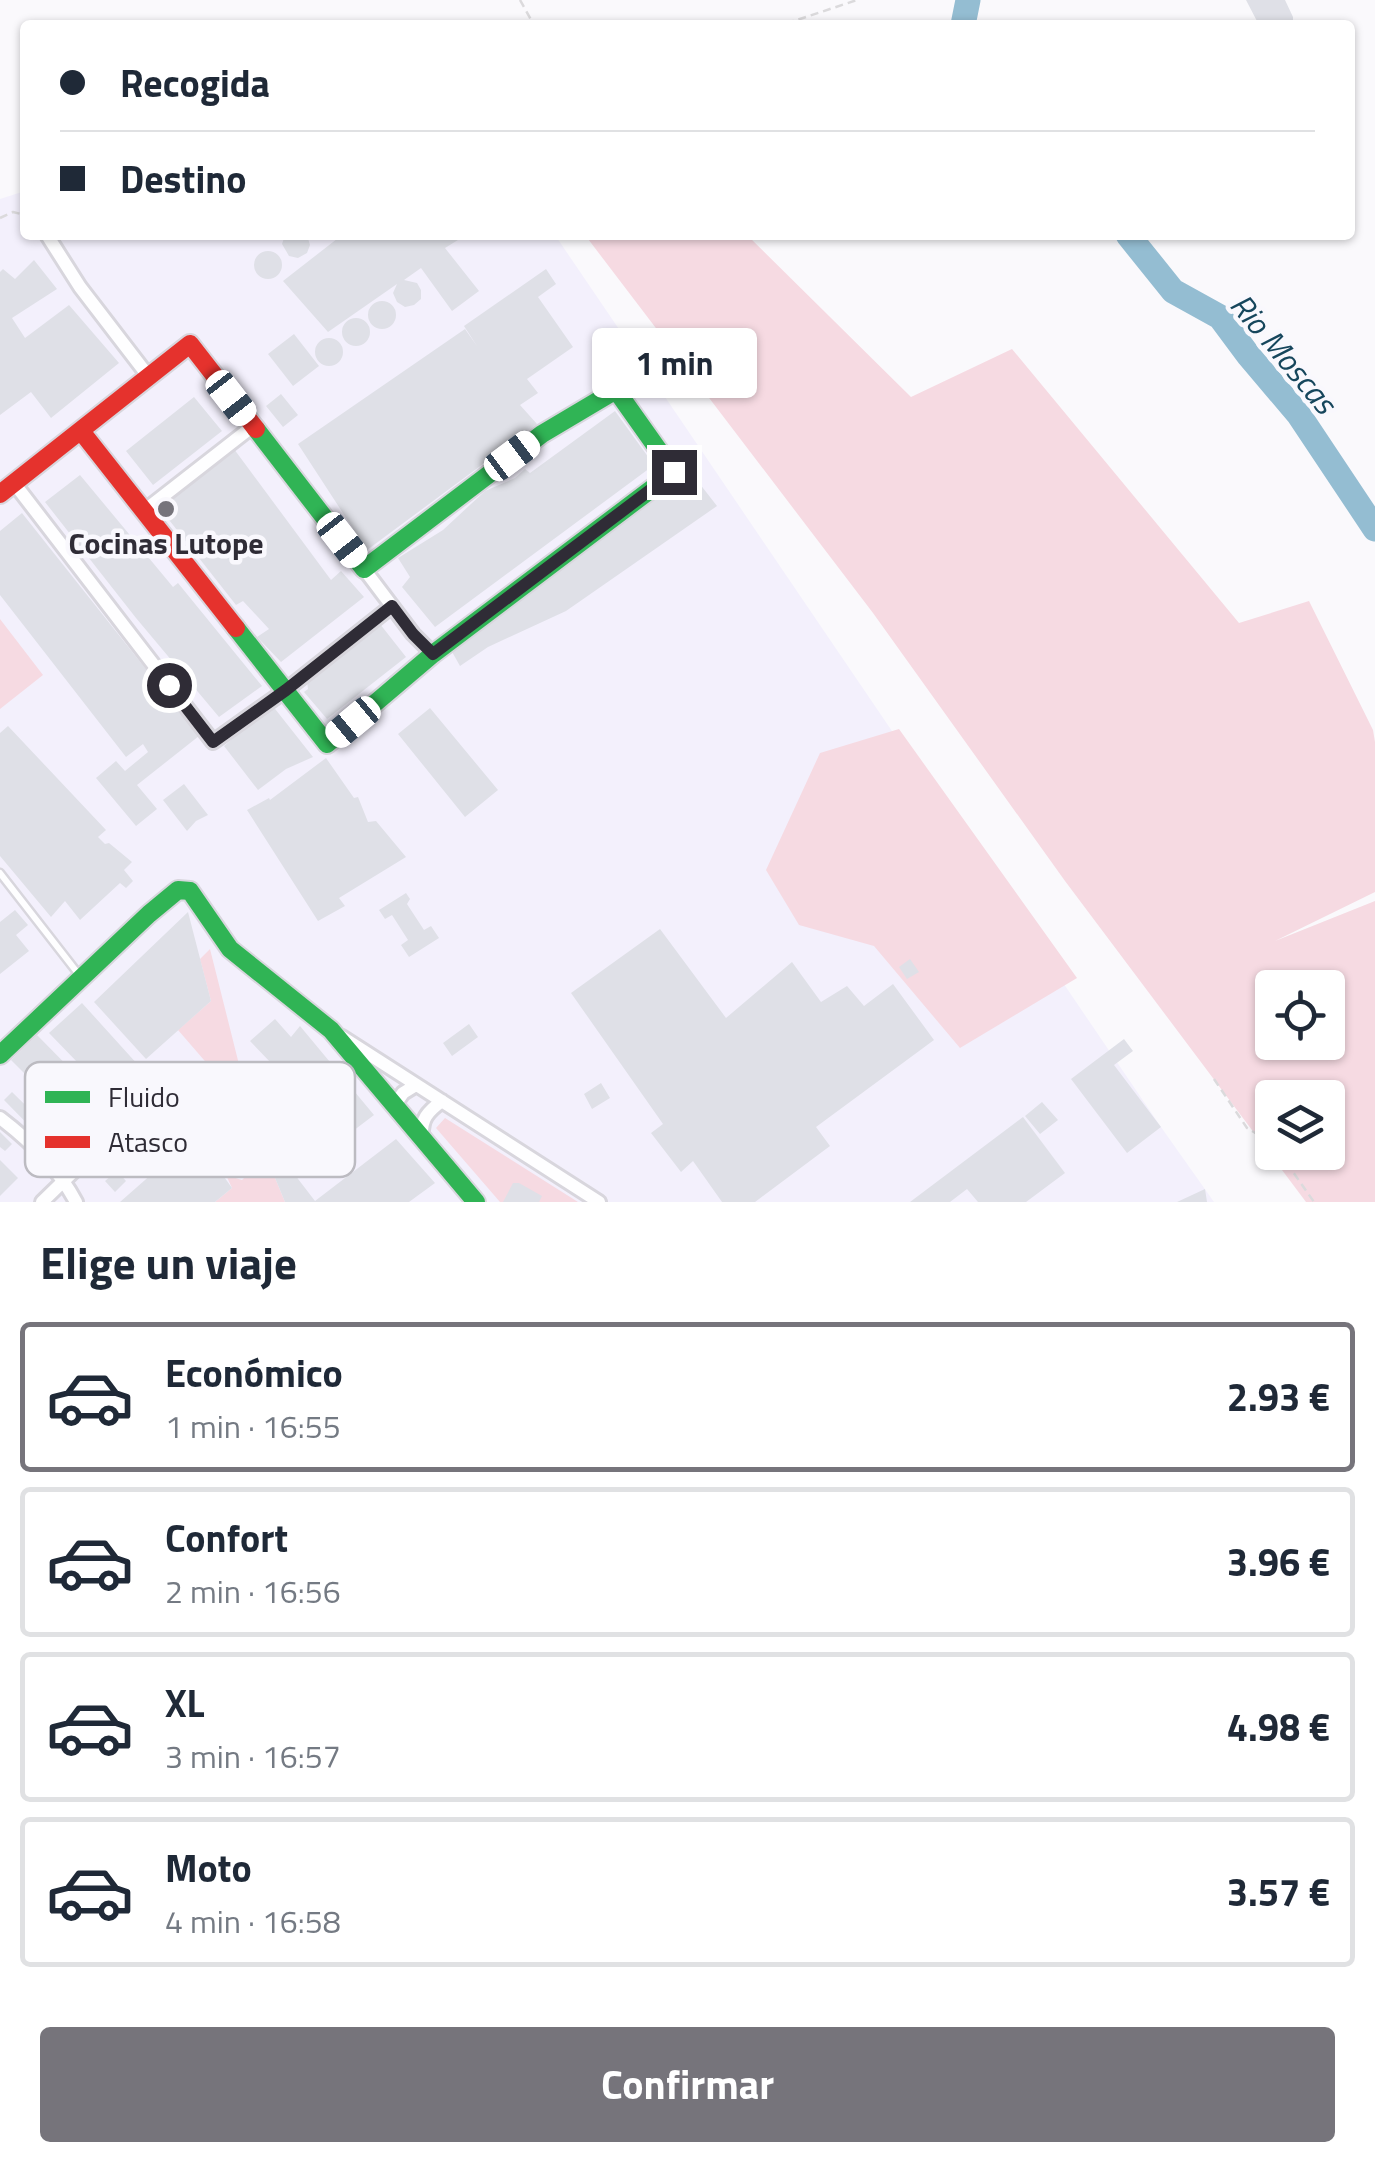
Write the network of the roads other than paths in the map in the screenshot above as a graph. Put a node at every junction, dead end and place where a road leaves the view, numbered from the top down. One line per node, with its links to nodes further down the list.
1 (50, 240): 2 (street)
2 (149, 378): 3 (street); 4 (street)
3 (253, 426): 6 (street); 7 (street)
4 (81, 431): 5 (street); 6 (street)
5 (5, 489): 10 (street)
6 (144, 511): 10 (street)
7 (364, 568): 8 (street); 9 (street)
8 (392, 606): 9 (street); 10 (street)
9 (433, 654): 10 (street)
10 (286, 690)
11 (0, 873): 12 (lane)
12 (80, 978): 13 (street); 14 (street)
13 (331, 1030): 15 (street); 17 (street)
14 (0, 1055)
15 (416, 1085): 16 (street); 17 (street)
16 (442, 1102): 20 (street); 27 (street)
17 (394, 1106): 20 (street)
18 (0, 1118): 19 (street)
19 (25, 1140)
20 (422, 1140): 26 (street)
21 (61, 1177): 23 (street)
22 (69, 1177): 23 (street)
23 (65, 1181): 24 (street); 25 (street)
24 (42, 1202)
25 (76, 1202)
26 (476, 1202)
27 (599, 1202)

